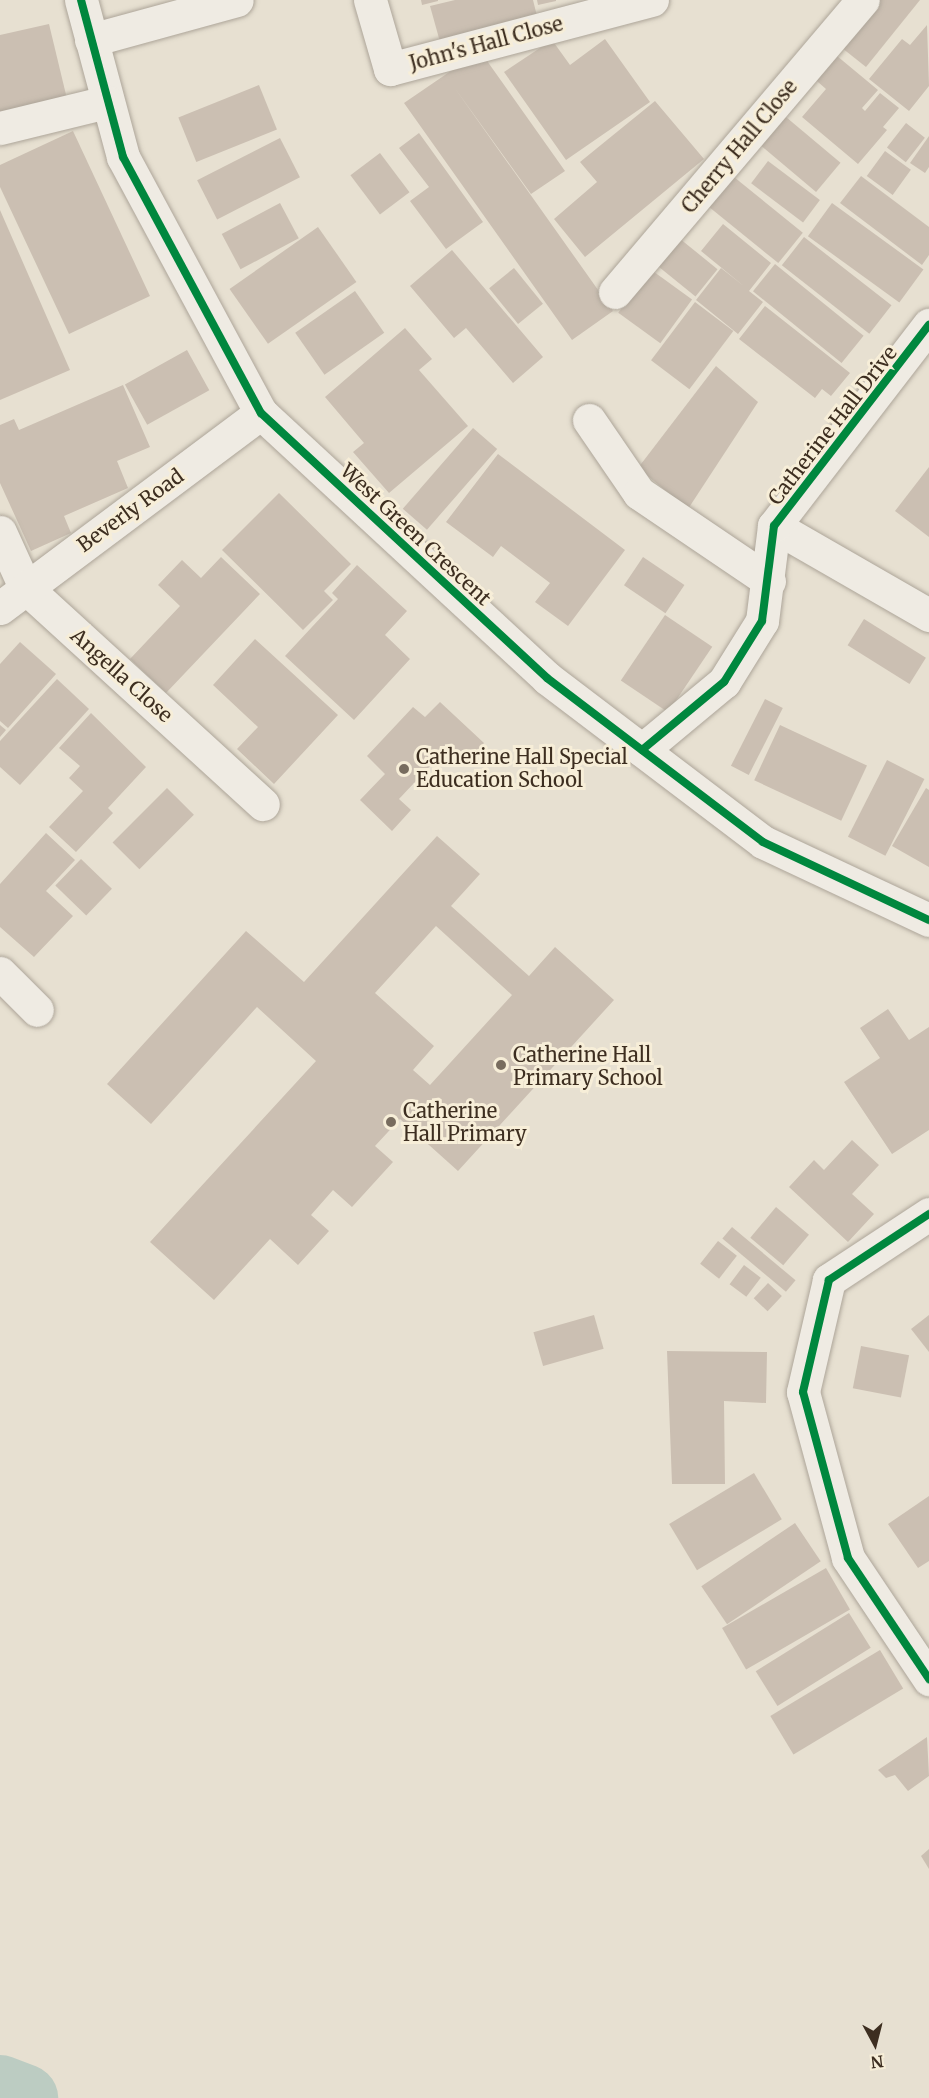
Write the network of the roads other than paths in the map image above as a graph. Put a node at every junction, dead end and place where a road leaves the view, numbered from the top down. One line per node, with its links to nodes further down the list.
1 (81, 0): 6 (street, West Green Crescent)
2 (237, 0): 6 (street)
3 (370, 0): 4 (street, John's Hall Close)
4 (652, 0)
5 (863, 0): 9 (street, Cherry Hall Close)
6 (91, 40): 7 (street, West Green Crescent)
7 (107, 102): 8 (street); 11 (street, West Green Crescent)
8 (0, 128)
9 (615, 292)
10 (929, 325): 13 (street, Catherine Hall Drive)
11 (261, 413): 16 (street, Beverly Road); 19 (street, West Green Crescent)
12 (589, 420): 15 (street)
13 (774, 526): 15 (street, Catherine Hall Drive); 18 (street)
14 (0, 532): 16 (street, Angella Close)
15 (769, 581): 19 (street, Catherine Hall Drive)
16 (25, 587): 17 (street, Beverly Road); 20 (street, Angella Close)
17 (0, 608)
18 (929, 615)
19 (642, 750): 21 (street, West Green Crescent)
20 (263, 804)
21 (929, 920)
22 (0, 973): 23 (street)
23 (37, 1010)
24 (929, 1214): 25 (street)
25 (929, 1679)

